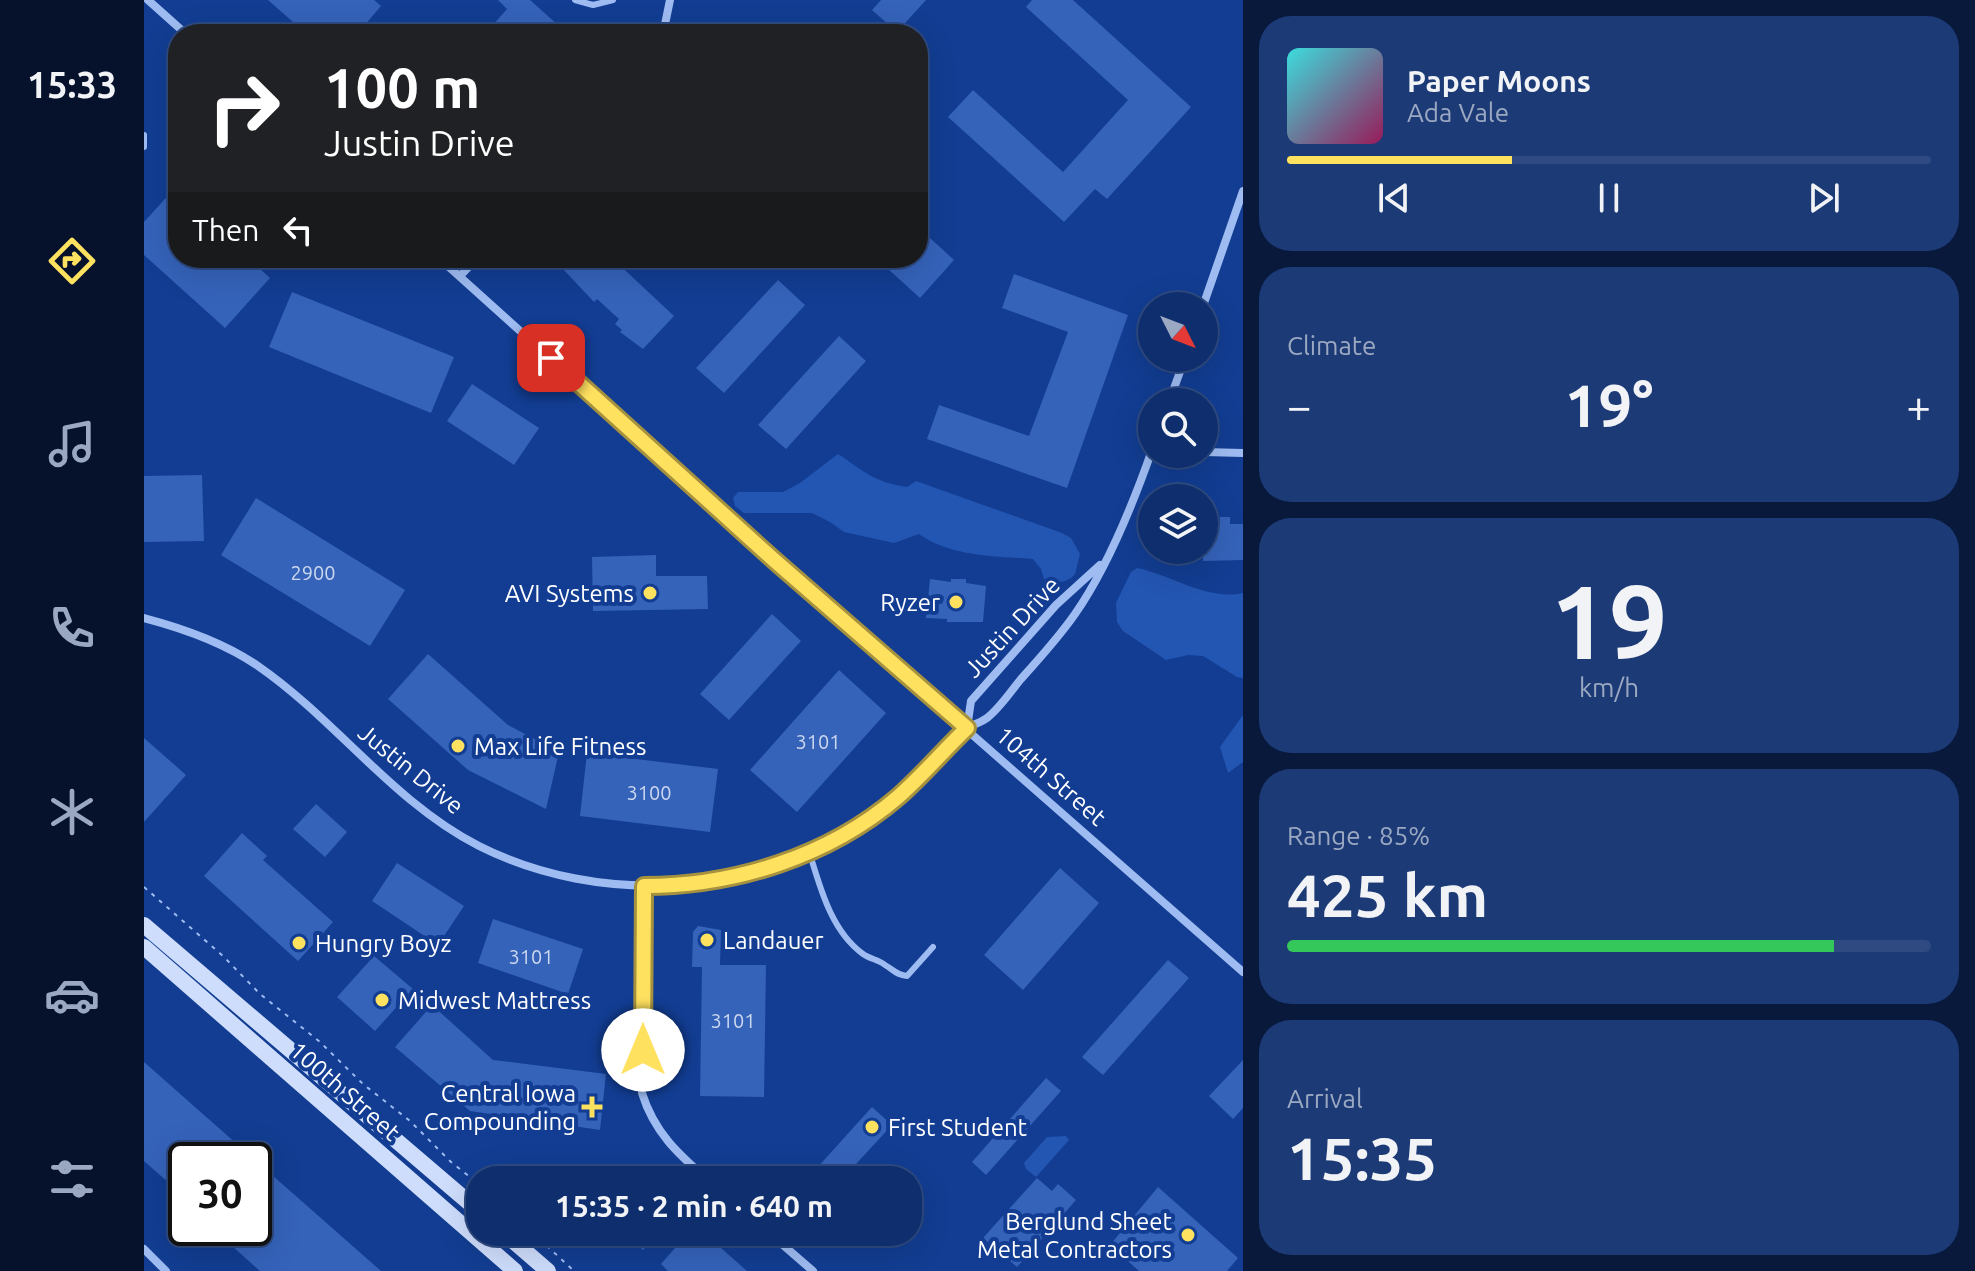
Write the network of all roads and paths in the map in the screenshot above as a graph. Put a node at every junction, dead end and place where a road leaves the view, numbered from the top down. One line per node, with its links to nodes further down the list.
1 (148, 0): 5 (street)
2 (575, 0): 3 (lane)
3 (613, 0)
4 (670, 0): 6 (street)
5 (175, 24)
6 (665, 24)
7 (144, 135): 8 (lane)
8 (144, 147)
9 (1243, 191): 13 (street)
10 (451, 268): 12 (street, 104th Street)
11 (468, 268): 12 (street)
12 (460, 276): 19 (street, 104th Street)
13 (1208, 292)
14 (1218, 452): 15 (street)
15 (1243, 453)
16 (1145, 468): 17 (street, Justin Drive)
17 (1104, 561): 19 (street, Justin Drive); 19 (street, Justin Drive)
18 (144, 618): 21 (street, Justin Drive)
19 (967, 728): 20 (street, Justin Drive); 26 (street, 104th Street)
20 (809, 851): 21 (street, Justin Drive); 25 (lane)
21 (644, 886): 27 (street)
22 (144, 887): 28 (path)
23 (144, 925): 29 (main road, 100th Street)
24 (144, 947): 35 (main road, 100th Street)
25 (933, 947)
26 (1243, 972)
27 (692, 1166)
28 (466, 1174)
29 (466, 1200)
30 (519, 1246): 34 (main road)
31 (547, 1246): 38 (path)
32 (784, 1246): 39 (street)
33 (144, 1249): 36 (street)
34 (526, 1252): 35 (street); 37 (main road)
35 (512, 1270)
36 (166, 1271)
37 (548, 1271)
38 (574, 1271)
39 (813, 1271)

